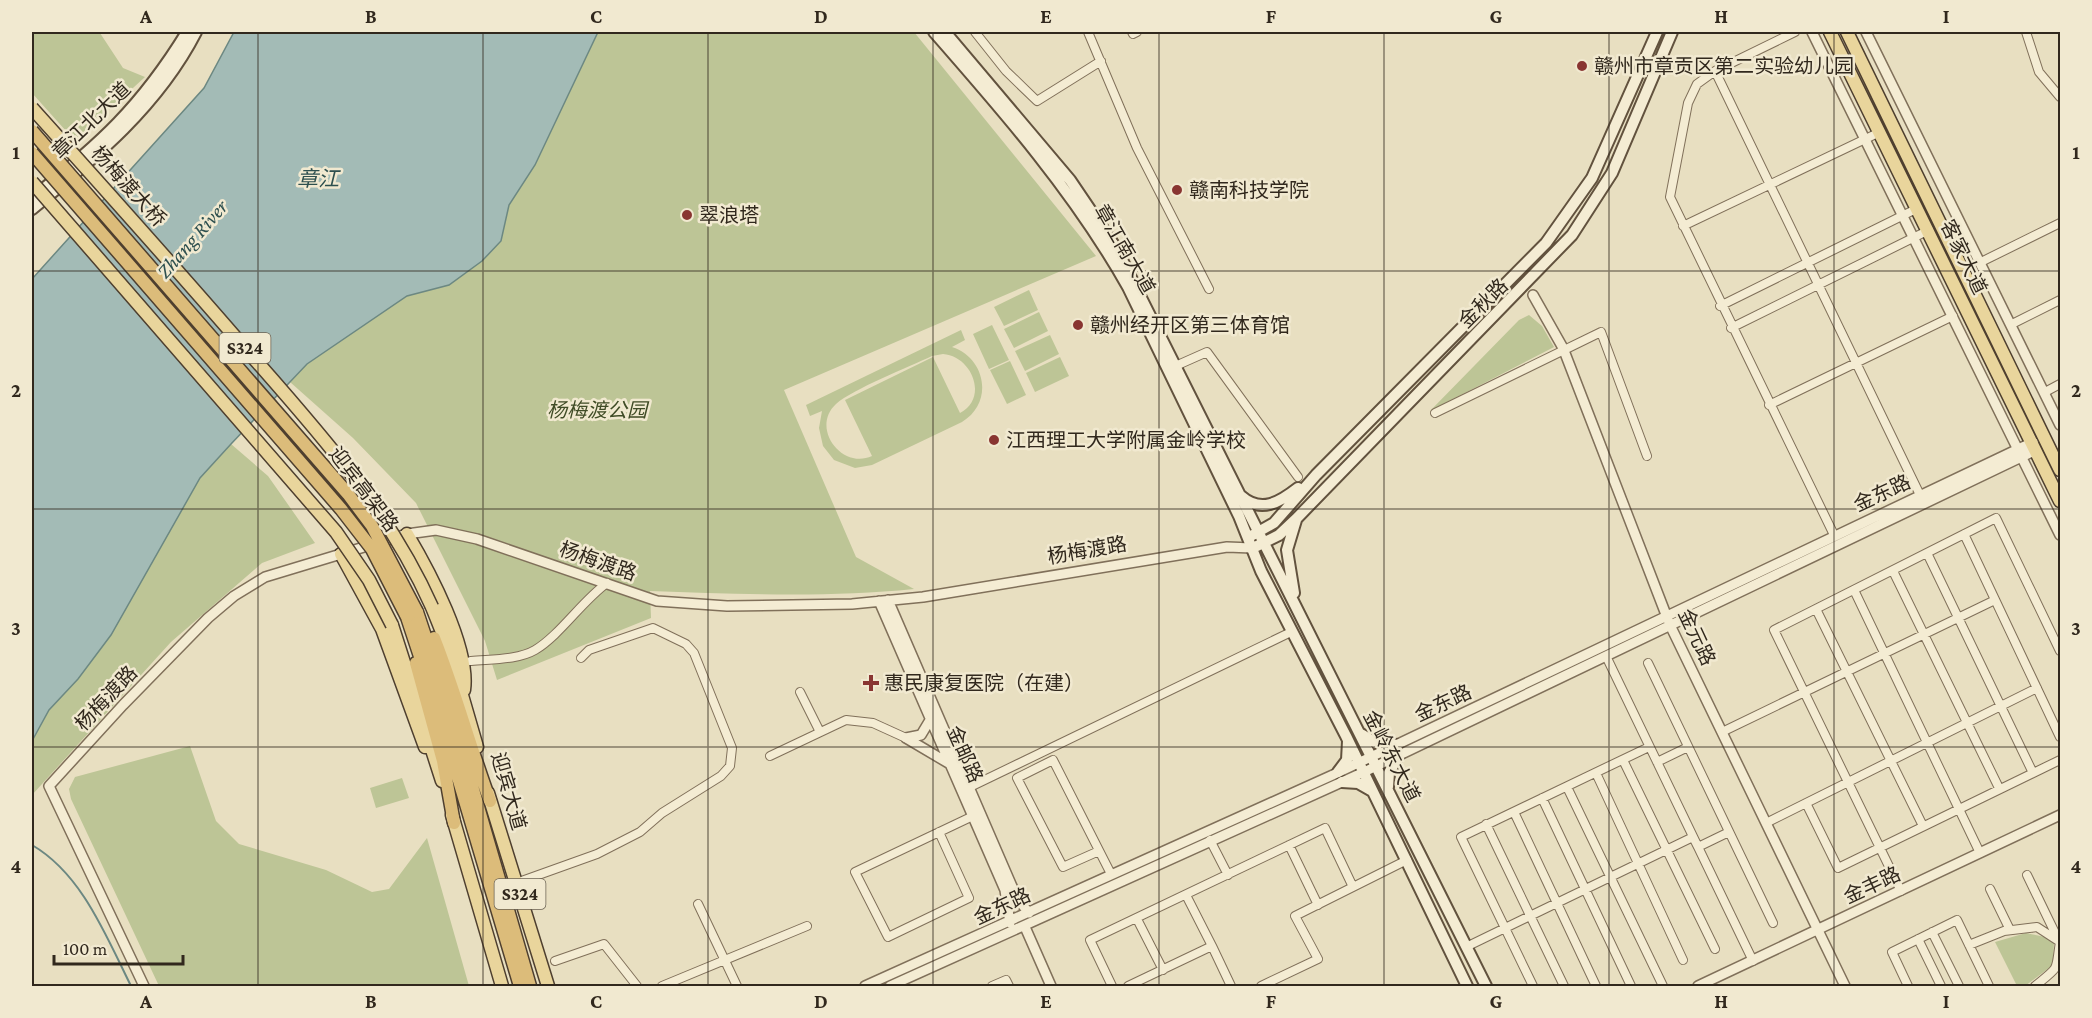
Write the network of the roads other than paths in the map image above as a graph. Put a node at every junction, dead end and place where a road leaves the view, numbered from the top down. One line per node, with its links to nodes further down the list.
1 (187, 32): 28 (main road, 章江北大道)
2 (196, 32): 28 (main road, 章江北大道)
3 (934, 32): 33 (main road, 章江南大道)
4 (945, 32): 33 (main road, 章江南大道)
5 (975, 32): 17 (street)
6 (1088, 32): 17 (street)
7 (1132, 32): 8 (street)
8 (1137, 32)
9 (1657, 32): 60 (main road, 金秋路)
10 (1672, 32): 65 (main road, 金秋路)
11 (1795, 32): 18 (street)
12 (1812, 32): 23 (street)
13 (1830, 32): 22 (main road, 客家大道)
14 (1847, 32): 59 (main road, 客家大道)
15 (1866, 32): 39 (street)
16 (2026, 32): 19 (street)
17 (1101, 61): 41 (street)
18 (1715, 71): 27 (street); 35 (street)
19 (2061, 97)
20 (32, 108): 80 (main road, 杨梅渡大桥 / S324, bridge)
21 (32, 131): 80 (highway, 迎宾高架路, bridge)
22 (1880, 132): 23 (street); 30 (main road, 客家大道)
23 (1865, 139): 27 (street); 32 (street)
24 (32, 153): 80 (highway, 迎宾高架路, bridge)
25 (32, 173): 28 (main road)
26 (32, 182): 80 (main road, S324, bridge)
27 (1770, 184): 35 (street); 38 (street)
28 (47, 191): 29 (main road, 章江北大道); 31 (main road, 章江北大道)
29 (32, 198)
30 (1918, 208): 32 (street); 36 (main road, 客家大道)
31 (32, 209)
32 (1903, 216): 37 (street); 38 (street)
33 (1092, 218): 50 (main road, 章江南大道)
34 (2061, 223): 39 (street)
35 (1683, 226): 44 (street)
36 (1929, 230): 37 (street); 56 (main road, 客家大道)
37 (1914, 238): 40 (street); 45 (street)
38 (1809, 262): 40 (street); 44 (street)
39 (1982, 262): 46 (street)
40 (1819, 285): 47 (street); 49 (street)
41 (1209, 289)
42 (1533, 295): 48 (street, 金元路)
43 (2061, 300): 46 (street)
44 (1720, 306): 47 (street)
45 (1953, 316): 49 (street); 57 (street)
46 (2012, 324): 52 (street)
47 (1731, 328): 53 (street)
48 (1563, 348): 54 (street); 58 (street); 82 (street, 金元路)
49 (1857, 363): 53 (street); 63 (street)
50 (1172, 367): 61 (street); 62 (main road, 章江南大道); 70 (main road, 章江南大道)
51 (2061, 384): 52 (street)
52 (2045, 392): 55 (street)
53 (1769, 405): 68 (street)
54 (1435, 413)
55 (2061, 425)
56 (2034, 446): 57 (street, 金东路); 64 (main road, 客家大道)
57 (2020, 452): 63 (street, 金东路); 69 (street); 82 (street, 金东路)
58 (1647, 456)
59 (2061, 470)
60 (1316, 475): 62 (main road); 70 (main road, 金秋路)
61 (1298, 477)
62 (1240, 495): 70 (main road, 章江南大道)
63 (1920, 495): 68 (street, 金东路)
64 (2061, 501)
65 (1296, 519): 70 (main road, 金秋路); 79 (main road)
66 (407, 534): 72 (street, 杨梅渡路); 74 (street, 杨梅渡路); 97 (main road)
67 (1964, 534): 71 (street); 76 (street); 85 (street)
68 (1834, 535): 82 (street, 金东路)
69 (2061, 535)
70 (1255, 541): 77 (street, 杨梅渡路); 79 (main road, 金岭东大道); 84 (main road, 金岭东大道)
71 (1928, 553): 73 (street); 81 (street)
72 (341, 554): 136 (main road); 189 (street, 杨梅渡路)
73 (1893, 571): 75 (street); 86 (street)
74 (607, 583): 77 (street, 杨梅渡路); 91 (street)
75 (1854, 590): 78 (street); 88 (street)
76 (1995, 600): 81 (street); 94 (street)
77 (884, 601): 100 (street, 金邮路); 127 (street, 金邮路)
78 (1816, 609): 93 (street); 96 (street)
79 (1298, 611): 104 (main road, 金岭东大道)
80 (412, 615): 97 (main road, 迎宾大道 / S324); 99 (highway, 迎宾高架路); 130 (highway); 136 (highway)
81 (1959, 617): 86 (street); 98 (street)
82 (1669, 621): 89 (street, 金东路); 103 (street, 金元路); 111 (street, 金东路)
83 (2061, 628): 85 (street)
84 (1291, 632): 105 (main road, 金岭东大道); 127 (street)
85 (2051, 633): 87 (street)
86 (1924, 634): 88 (street); 101 (street)
87 (2061, 651)
88 (1884, 654): 93 (street); 108 (street)
89 (1606, 656): 109 (street); 111 (street, 金东路)
90 (581, 658): 156 (street)
91 (471, 662)
92 (1648, 663): 110 (street)
93 (1848, 671): 96 (street); 114 (street)
94 (2037, 688): 98 (street); 106 (street)
95 (800, 692): 102 (street)
96 (1804, 692): 103 (street); 123 (street)
97 (463, 697): 130 (main road, 迎宾大道 / S324)
98 (2001, 706): 101 (street); 120 (street)
99 (447, 718): 191 (highway, 迎宾高架路); 192 (highway, 迎宾高架路)
100 (930, 720): 107 (street); 118 (street, 金邮路)
101 (1967, 723): 108 (street); 126 (street)
102 (820, 732): 107 (street); 112 (street)
103 (1722, 732): 137 (street, 金元路)
104 (1361, 734): 111 (main road); 116 (main road, 金岭东大道)
105 (1346, 735): 119 (main road, 金岭东大道); 122 (main road)
106 (2061, 737)
107 (906, 738): 118 (street)
108 (1927, 743): 114 (street); 132 (street)
109 (1649, 747): 113 (street); 117 (street)
110 (1688, 747): 117 (street); 141 (street)
111 (1398, 750): 116 (street, 金东路); 125 (main road)
112 (770, 756)
113 (1623, 760): 121 (street); 148 (street)
114 (1891, 760): 123 (street); 139 (street)
115 (2061, 760): 120 (street)
116 (1375, 761): 119 (street, 金东路); 125 (main road, 金岭东大道)
117 (1657, 762): 142 (street)
118 (950, 765): 127 (street, 金邮路)
119 (1362, 767): 122 (street, 金东路); 128 (main road, 金岭东大道)
120 (2033, 772): 126 (street)
121 (1596, 773): 124 (street); 151 (street)
122 (1340, 777): 128 (main road); 143 (street, 金东路); 152 (street, 金东路)
123 (1848, 782): 131 (street); 146 (street)
124 (1567, 786): 129 (street); 155 (street)
125 (1388, 788): 180 (main road, 金岭东大道)
126 (1999, 788): 132 (street)
127 (966, 789): 135 (street, 金邮路); 165 (street, 金邮路)
128 (1374, 792): 150 (main road, 金岭东大道)
129 (1542, 798): 133 (street); 158 (street)
130 (490, 801): 156 (main road, 迎宾大道 / S324)
131 (1806, 803): 137 (street); 146 (street)
132 (1959, 808): 139 (street); 149 (street)
133 (1514, 812): 138 (street); 162 (street)
134 (2061, 815): 149 (street, 金丰路)
135 (973, 816): 140 (street); 168 (street, 金邮路)
136 (454, 823): 190 (main road, S324)
137 (1766, 823): 173 (street, 金元路)
138 (1486, 824): 166 (street); 172 (street)
139 (1923, 826): 146 (street)
140 (939, 832): 140 (street)
141 (1729, 832): 145 (street); 169 (street)
142 (1693, 837): 145 (street); 148 (street)
143 (1210, 840): 153 (street); 171 (street, 金东路)
144 (1289, 845): 153 (street); 157 (street); 164 (street)
145 (1698, 847): 185 (street)
146 (1880, 847): 160 (street)
147 (1099, 850): 147 (street); 152 (street)
148 (1666, 850): 151 (street); 181 (street)
149 (1980, 853): 160 (street, 金丰路)
150 (1407, 861): 157 (street); 206 (main road, 金岭东大道)
151 (1638, 863): 155 (street); 182 (street)
152 (1111, 874): 165 (street, 金东路)
153 (1227, 875): 161 (street)
154 (2027, 875): 177 (street)
155 (1612, 876): 158 (street); 187 (street)
156 (516, 883): 193 (main road, 迎宾大道 / S324)
157 (1353, 887): 164 (street)
158 (1585, 889): 162 (street); 211 (street)
159 (1990, 889): 174 (street)
160 (1901, 891): 173 (street, 金丰路)
161 (1186, 895): 167 (street); 179 (street)
162 (1558, 902): 166 (street); 210 (street)
163 (698, 904): 184 (street)
164 (1318, 905): 205 (street)
165 (1029, 913): 168 (street, 金东路)
166 (1531, 915): 172 (street); 209 (street)
167 (1137, 918): 186 (street); 202 (street)
168 (1010, 923): 197 (street, 金东路)
169 (1773, 923)
170 (807, 926): 184 (street)
171 (1025, 927): 198 (street, 金东路); 201 (street)
172 (1504, 928): 180 (street); 208 (street)
173 (1819, 930): 185 (street, 金丰路); 213 (street, 金元路)
174 (2010, 930): 177 (street); 178 (street)
175 (1932, 932): 176 (street); 178 (street); 216 (street)
176 (1918, 939): 214 (street); 215 (street)
177 (2060, 943): 188 (street)
178 (1969, 945): 217 (street)
179 (1212, 946): 186 (street); 204 (street)
180 (1466, 947): 207 (main road, 金岭东大道)
181 (1715, 949)
182 (1683, 960)
183 (555, 961): 194 (street)
184 (725, 961): 195 (street); 196 (street)
185 (1754, 961): 212 (street, 金丰路)
186 (1163, 970): 203 (street)
187 (1663, 986)
188 (2036, 986)
189 (144, 987)
190 (502, 987)
191 (520, 987)
192 (530, 987)
193 (548, 987)
194 (637, 987)
195 (662, 987)
196 (737, 987)
197 (865, 987)
198 (890, 987)
199 (992, 987): 200 (street)
200 (1009, 987)
201 (1051, 987)
202 (1112, 987)
203 (1128, 987)
204 (1231, 987)
205 (1261, 987)
206 (1467, 987)
207 (1486, 987)
208 (1533, 987)
209 (1564, 987)
210 (1596, 987)
211 (1631, 987)
212 (1698, 987)
213 (1845, 987)
214 (1908, 987)
215 (1941, 987)
216 (1959, 987)
217 (1989, 987)

